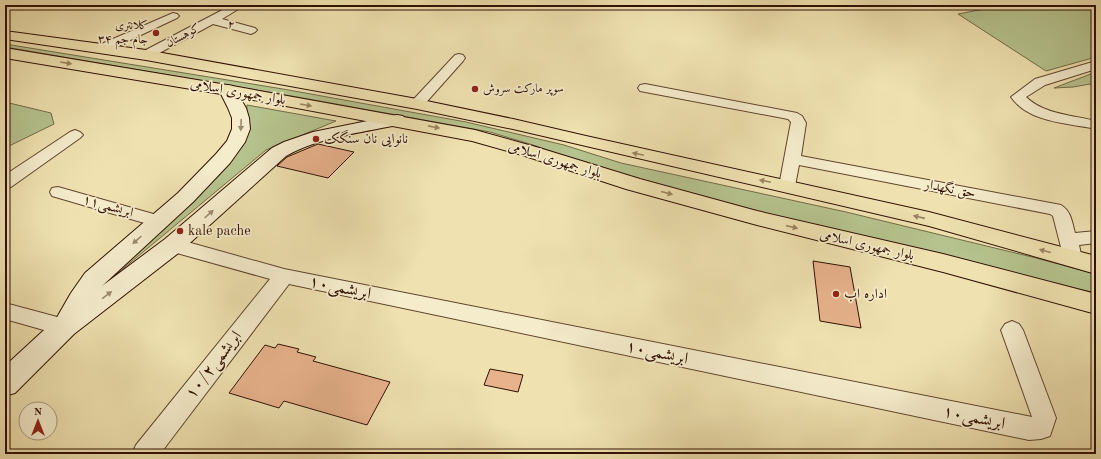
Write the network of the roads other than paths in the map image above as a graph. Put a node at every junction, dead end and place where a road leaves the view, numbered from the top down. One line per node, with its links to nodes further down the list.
1 (240, 5): 3 (street, کوهستان)
2 (173, 16): 6 (street)
3 (212, 20): 4 (street, ۲); 8 (street, کوهستان)
4 (251, 30)
5 (5, 35): 6 (main road, بلوار جمهوری اسلامی)
6 (104, 48): 8 (main road, بلوار جمهوری اسلامی)
7 (5, 53): 12 (main road, بلوار جمهوری اسلامی, one-way to 12)
8 (146, 55): 13 (main road, بلوار جمهوری اسلامی)
9 (459, 58): 13 (street)
10 (1096, 65): 15 (street)
11 (645, 88): 17 (street)
12 (227, 90): 14 (main road, بلوار جمهوری اسلامی, one-way to 14); 21 (main road, one-way to 21)
13 (417, 104): 19 (main road, بلوار جمهوری اسلامی, one-way to 13)
14 (397, 120): 24 (main road, one-way to 14); 28 (main road, بلوار جمهوری اسلامی, one-way to 28)
15 (1096, 125)
16 (75, 135): 18 (street)
17 (793, 160): 19 (street); 23 (street, حق نگهدار)
18 (5, 183)
19 (787, 186): 25 (main road, بلوار جمهوری اسلامی, one-way to 19)
20 (58, 192): 21 (street, ابریشمی۱۱)
21 (158, 221): 30 (main road, one-way to 30)
22 (1096, 237): 23 (street)
23 (1068, 240): 25 (street, حق نگهدار)
24 (173, 245): 27 (street, ابریشمی۱۰); 30 (main road, one-way to 24)
25 (1073, 258): 26 (main road, بلوار جمهوری اسلامی)
26 (1096, 265)
27 (284, 276): 31 (street, ابریشمی۱۰); 33 (street, ۱۰/۲ابریشمی)
28 (1096, 304)
29 (5, 312): 30 (street)
30 (65, 327): 32 (main road)
31 (1012, 330)
32 (11, 373)
33 (145, 454)

